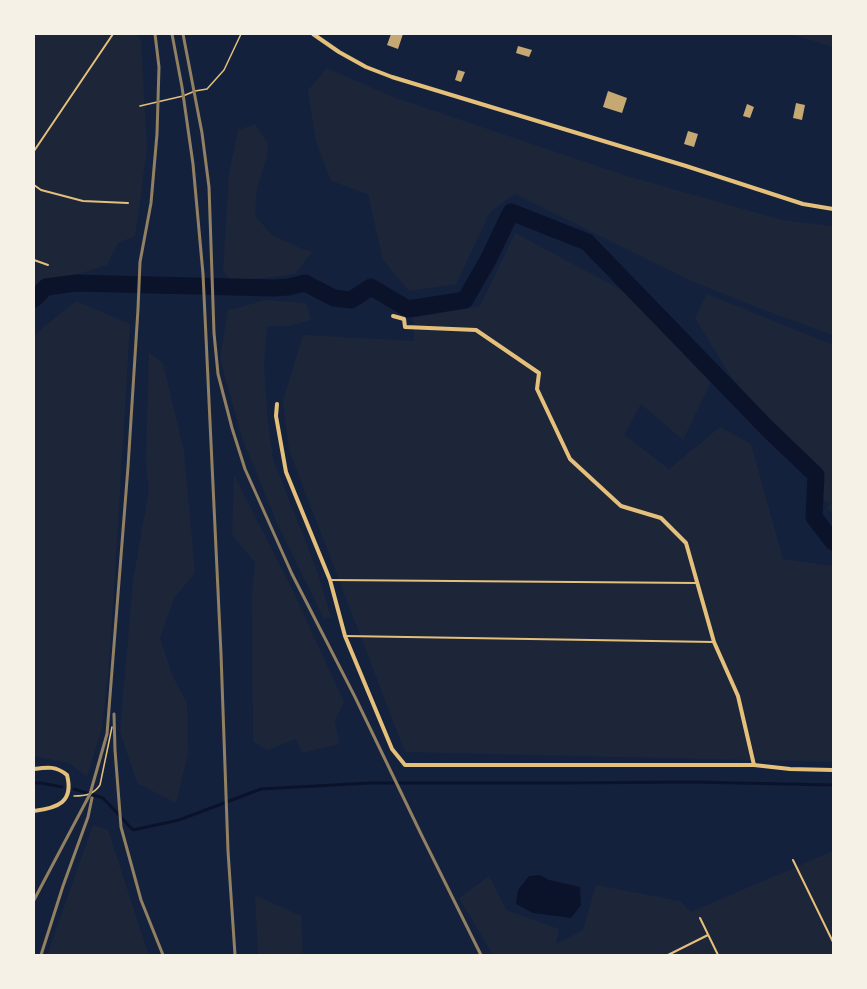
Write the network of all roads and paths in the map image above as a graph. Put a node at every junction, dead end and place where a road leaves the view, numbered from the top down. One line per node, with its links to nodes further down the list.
1 (113, 34): 5 (lane)
2 (241, 34): 4 (path)
3 (313, 34): 8 (street)
4 (140, 106)
5 (34, 151)
6 (34, 185): 7 (lane)
7 (128, 202)
8 (833, 209)
9 (34, 260): 10 (lane)
10 (48, 265)
11 (393, 316): 14 (street)
12 (277, 404): 13 (street)
13 (330, 580): 14 (lane); 15 (street)
14 (697, 583): 16 (street)
15 (345, 636): 16 (lane); 18 (street)
16 (714, 642): 18 (street)
17 (112, 727): 21 (path)
18 (754, 765): 20 (street)
19 (34, 769): 21 (street)
20 (833, 770)
21 (68, 795): 22 (street)
22 (34, 811)
23 (793, 860): 26 (lane)
24 (700, 918): 25 (lane)
25 (708, 935): 27 (lane); 28 (lane)
26 (833, 942)
27 (668, 955)
28 (718, 955)

